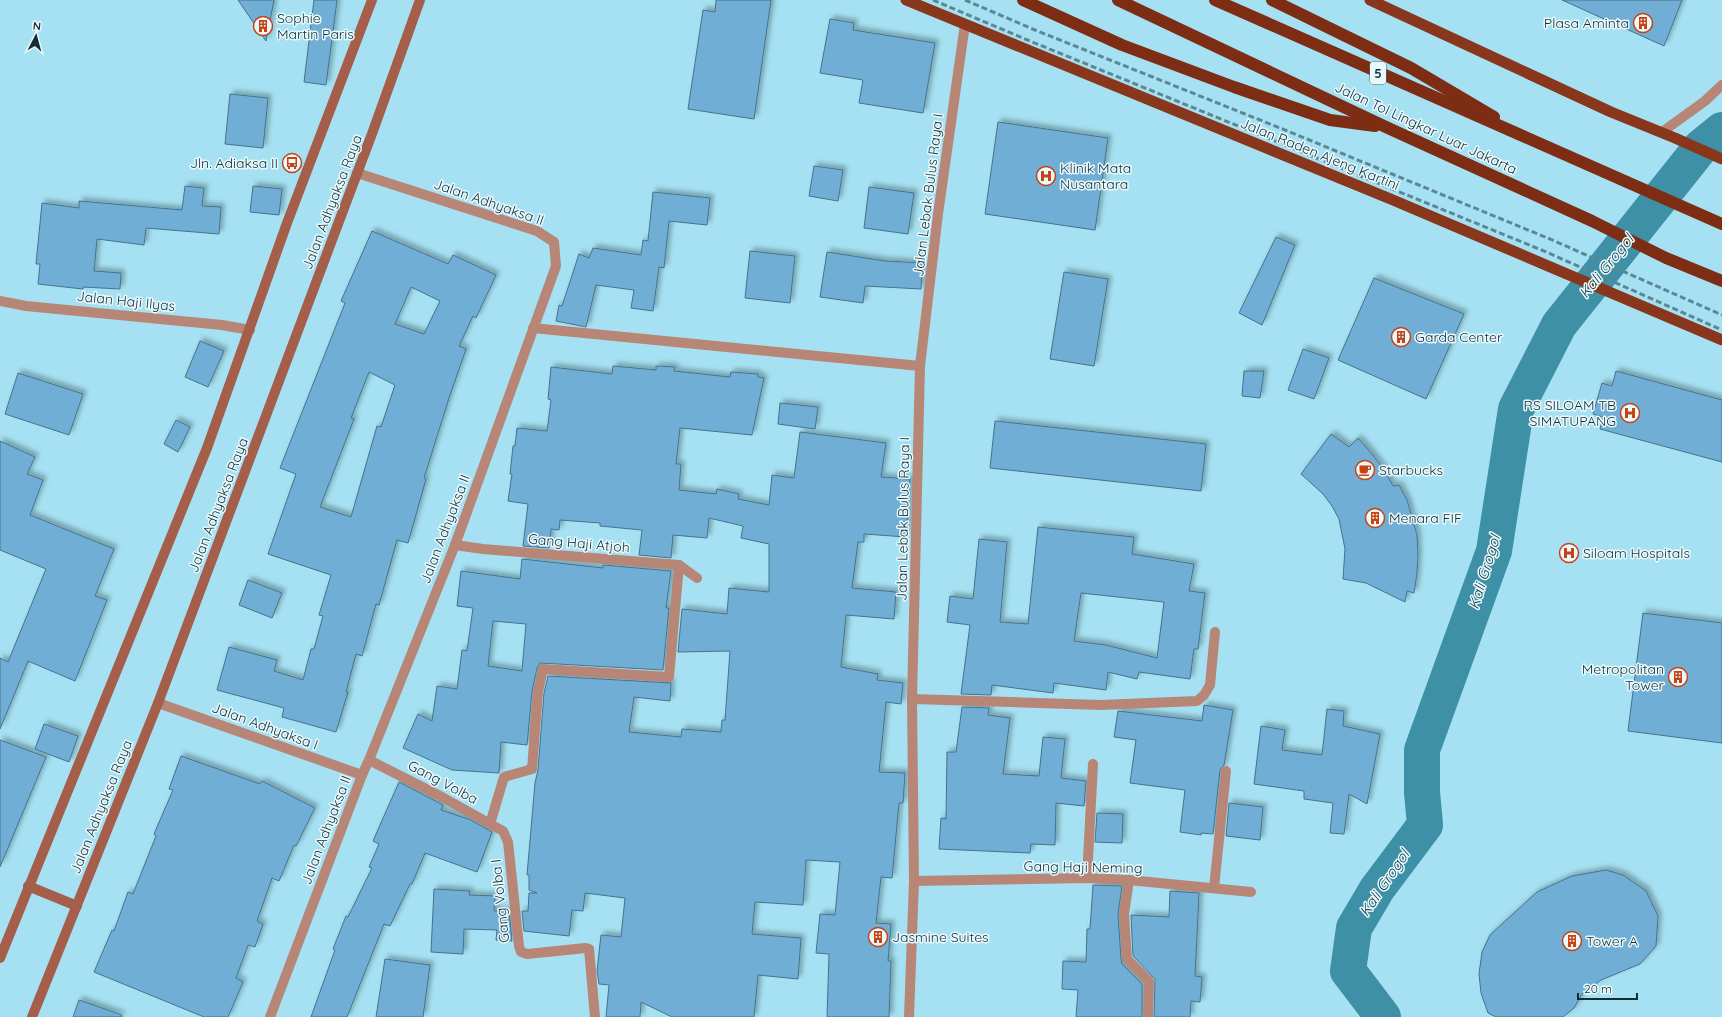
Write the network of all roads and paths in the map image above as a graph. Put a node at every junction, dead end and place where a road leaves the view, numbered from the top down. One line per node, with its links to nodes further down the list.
1 (372, 0): 20 (main road)
2 (420, 0): 15 (main road, Jalan Adhyaksa Raya)
3 (906, 0): 9 (highway, Jalan Raden Ajeng Kartini)
4 (1024, 0): 11 (highway)
5 (1118, 0): 11 (highway, Jalan Tol Lingkar Luar Jakarta)
6 (1215, 0): 13 (highway, Jalan Tol Lingkar Luar Jakarta / 5)
7 (1272, 0): 13 (highway)
8 (1370, 0): 12 (highway)
9 (965, 24): 21 (highway, Jalan Raden Ajeng Kartini); 22 (street, Jalan Lebak Bulus Raya I)
10 (1722, 85): 12 (street)
11 (1388, 128): 17 (highway, Jalan Tol Lingkar Luar Jakarta)
12 (1662, 132): 14 (highway)
13 (1542, 144): 16 (highway, Jalan Tol Lingkar Luar Jakarta / 5)
14 (1722, 159)
15 (357, 173): 19 (street, Jalan Adhyaksa II); 28 (main road, Jalan Adhyaksa Raya)
16 (1722, 224)
17 (1722, 281)
18 (0, 301): 20 (street, Jalan Haji Ilyas)
19 (533, 328): 22 (street); 23 (street, Jalan Adhyaksa II)
20 (250, 330): 38 (main road)
21 (1722, 340)
22 (920, 366): 27 (street, Jalan Lebak Bulus Raya I)
23 (455, 545): 24 (street, Gang Haji Atjoh); 29 (street, Jalan Adhyaksa II)
24 (679, 564): 25 (street); 33 (street)
25 (697, 578)
26 (1215, 632): 27 (street)
27 (912, 699): 37 (street, Jalan Lebak Bulus Raya I)
28 (158, 703): 32 (street, Jalan Adhyaksa I); 41 (main road, Jalan Adhyaksa Raya)
29 (370, 760): 32 (street, Jalan Adhyaksa II); 33 (street, Gang Volba)
30 (1092, 764): 35 (street)
31 (1226, 771): 39 (street)
32 (362, 775): 44 (street, Jalan Adhyaksa II)
33 (490, 824): 34 (street, Gang Volba)
34 (503, 831): 45 (street, Gang Volba I)
35 (1087, 878): 36 (street, Gang Haji Neming); 37 (street, Gang Haji Neming)
36 (1129, 880): 39 (street, Gang Haji Neming); 47 (street)
37 (914, 881): 46 (street, Jalan Lebak Bulus Raya I)
38 (28, 886): 41 (main road); 42 (main road)
39 (1214, 888): 40 (street, Gang Haji Neming)
40 (1251, 892)
41 (77, 906): 43 (main road, Jalan Adhyaksa Raya)
42 (0, 958)
43 (32, 1017)
44 (270, 1017)
45 (595, 1017)
46 (909, 1017)
47 (1148, 1017)

